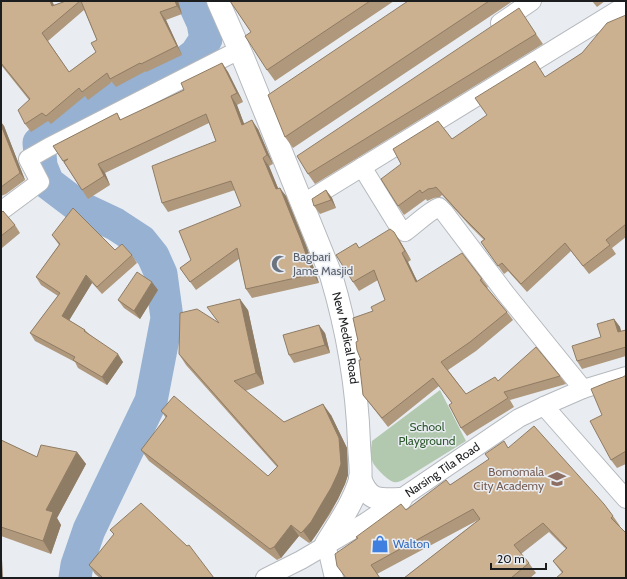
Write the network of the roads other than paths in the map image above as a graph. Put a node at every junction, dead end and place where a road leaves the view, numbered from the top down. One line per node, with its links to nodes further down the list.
1 (218, 1): 5 (street, New Medical Road)
2 (532, 1): 4 (street)
3 (626, 5): 6 (street)
4 (488, 30)
5 (239, 50): 7 (street, New Medical Road); 8 (street)
6 (362, 167): 7 (street); 10 (street)
7 (302, 204): 12 (street, New Medical Road)
8 (1, 212)
9 (626, 376): 10 (street, Narsing Tila Road)
10 (583, 390): 11 (street, Narsing Tila Road)
11 (544, 406): 13 (street, Narsing Tila Road); 14 (street)
12 (360, 478): 13 (street); 15 (street, New Medical Road)
13 (401, 499): 15 (street, Narsing Tila Road)
14 (626, 499)
15 (326, 544): 16 (street, Narsing Tila Road); 17 (street)
16 (265, 578)
17 (334, 578)

